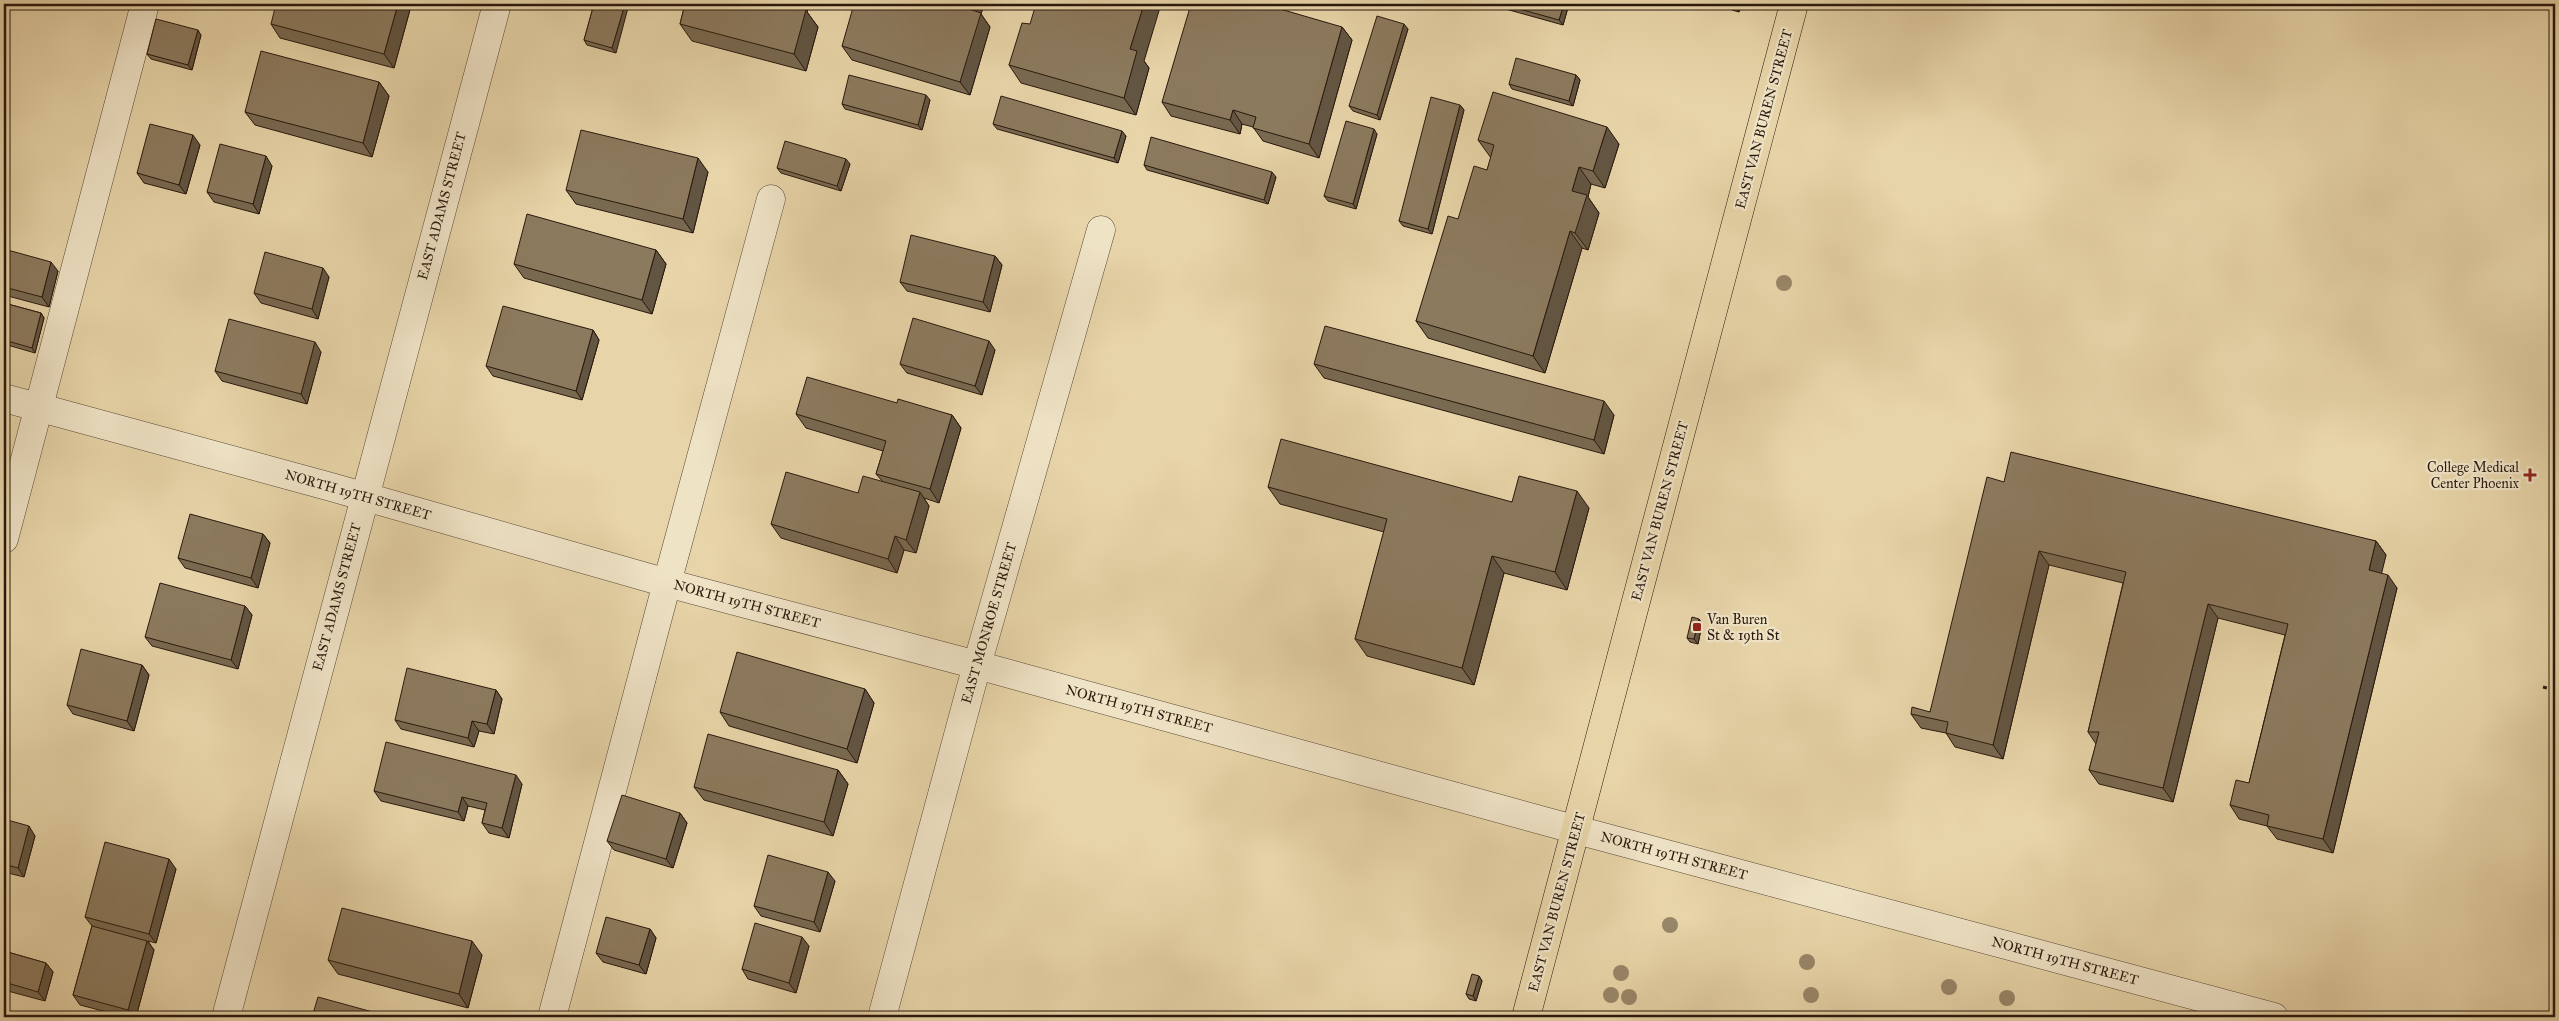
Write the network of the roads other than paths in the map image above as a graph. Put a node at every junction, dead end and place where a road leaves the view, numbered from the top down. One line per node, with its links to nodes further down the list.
1 (145, 4): 7 (street)
2 (497, 4): 8 (street, EAST ADAMS STREET)
3 (1794, 4): 12 (main road, EAST VAN BUREN STREET)
4 (772, 199): 10 (street)
5 (1100, 230): 11 (street, EAST MONROE STREET)
6 (4, 398): 7 (street, NORTH 19TH STREET)
7 (40, 408): 8 (street, NORTH 19TH STREET); 9 (street)
8 (364, 496): 10 (street, NORTH 19TH STREET); 13 (street, EAST ADAMS STREET)
9 (4, 540)
10 (667, 583): 11 (street, NORTH 19TH STREET); 14 (street)
11 (977, 665): 12 (street, NORTH 19TH STREET); 15 (street, EAST MONROE STREET)
12 (1577, 830): 16 (main road, EAST VAN BUREN STREET); 17 (street, NORTH 19TH STREET)
13 (226, 1017)
14 (552, 1017)
15 (882, 1017)
16 (1526, 1017)
17 (2274, 1017)

